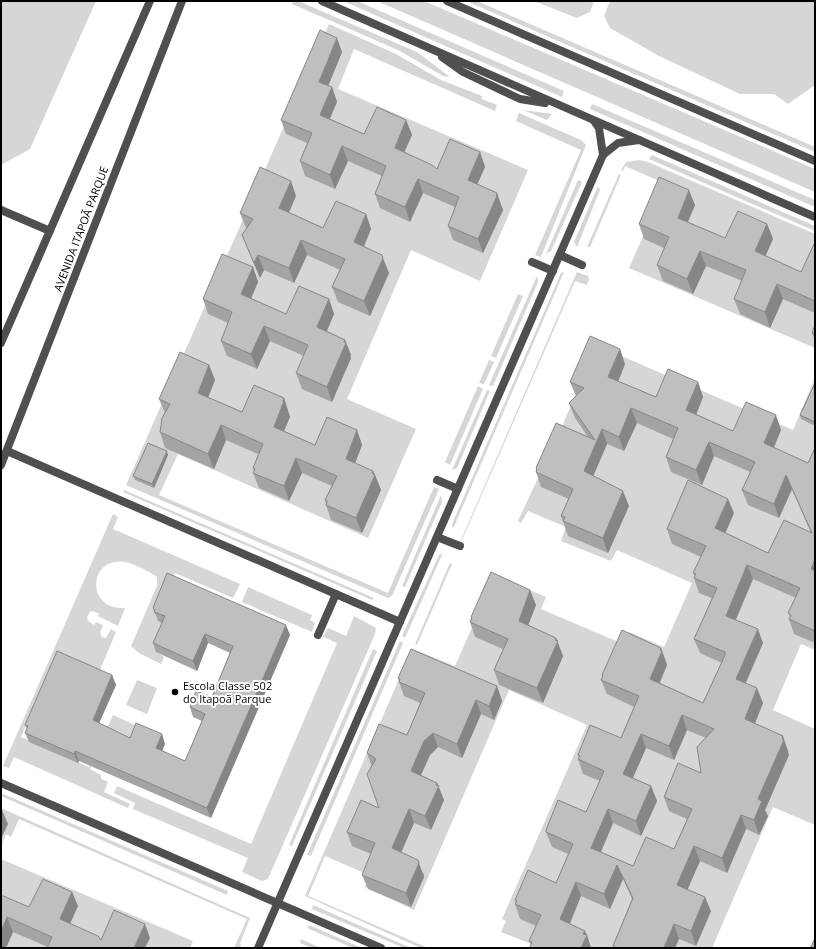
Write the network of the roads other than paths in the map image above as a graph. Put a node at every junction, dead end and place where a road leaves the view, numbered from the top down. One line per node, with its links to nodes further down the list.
1 (150, 1): 11 (street)
2 (182, 1): 17 (street, AVENIDA ITAPOÃ PARQUE)
3 (322, 1): 5 (street)
4 (447, 1): 8 (street)
5 (594, 121): 6 (street); 7 (street)
6 (639, 140): 7 (street); 10 (street)
7 (603, 155): 12 (street)
8 (815, 161)
9 (1, 210): 11 (street)
10 (815, 217)
11 (50, 231): 16 (street)
12 (560, 255): 14 (street); 15 (street)
13 (532, 262): 15 (street)
14 (582, 265)
15 (553, 271): 20 (street)
16 (1, 343)
17 (7, 451): 18 (street, AVENIDA ITAPOÃ PARQUE); 23 (street)
18 (1, 465)
19 (437, 480): 20 (street)
20 (458, 489): 21 (street)
21 (437, 537): 22 (street); 24 (street)
22 (460, 546)
23 (336, 594): 24 (street); 25 (street)
24 (400, 622): 27 (street)
25 (318, 634)
26 (1, 783): 27 (street)
27 (277, 903): 28 (street); 29 (street)
28 (258, 948)
29 (381, 948)

